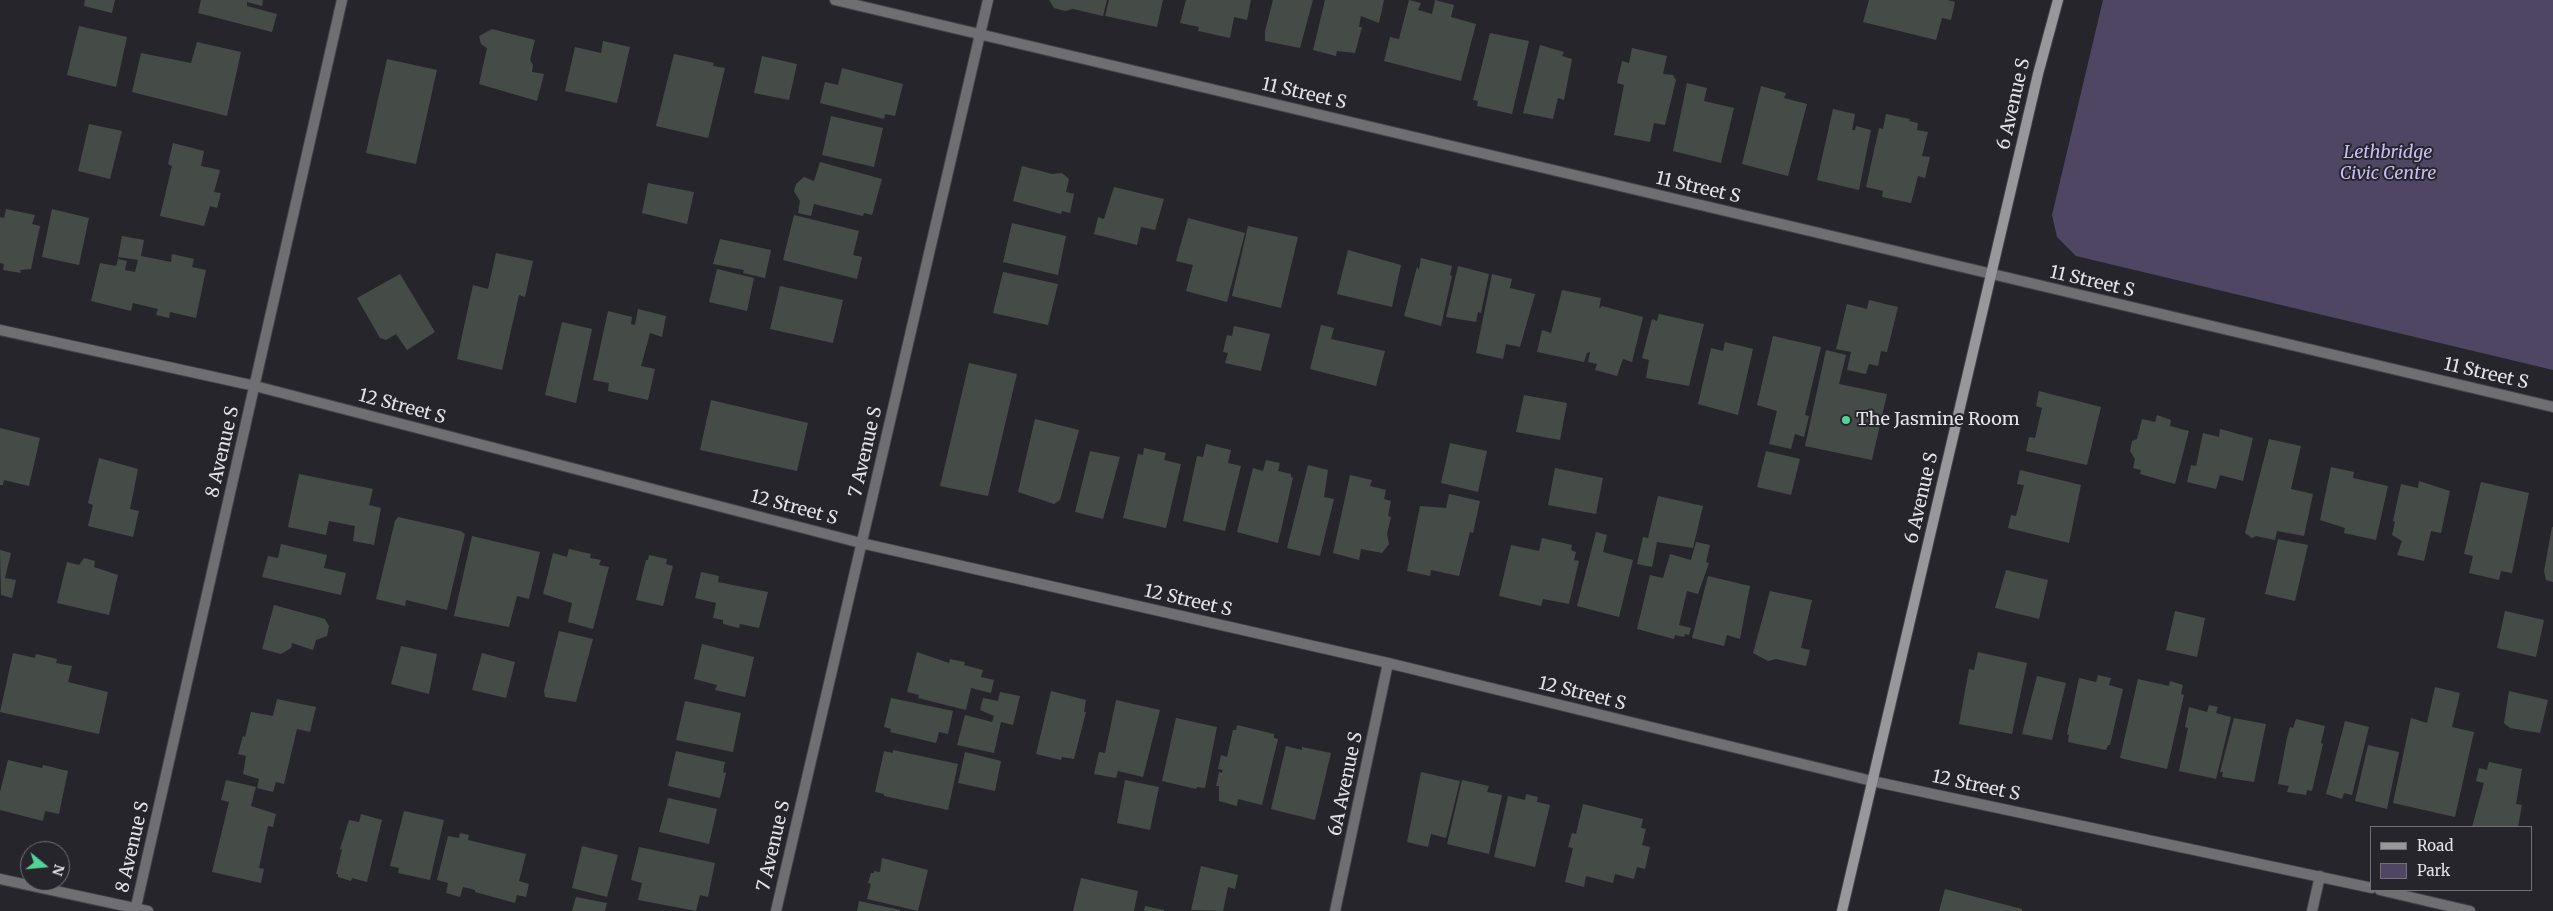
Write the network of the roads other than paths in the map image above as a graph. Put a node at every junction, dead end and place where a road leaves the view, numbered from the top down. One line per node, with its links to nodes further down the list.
1 (342, 0): 10 (street, 8 Avenue S)
2 (835, 0): 6 (street, 11 Street S)
3 (988, 0): 6 (street, 7 Avenue S)
4 (2052, 0): 7 (main road, 6 Avenue S)
5 (2058, 0): 7 (main road, 6 Avenue S)
6 (980, 33): 8 (street, 11 Street S); 12 (street, 7 Avenue S)
7 (2047, 35): 8 (main road, 6 Avenue S)
8 (1991, 275): 11 (street, 11 Street S); 14 (main road, 6 Avenue S)
9 (0, 330): 10 (street, 12 Street S)
10 (255, 386): 12 (street, 12 Street S); 19 (street, 8 Avenue S)
11 (2553, 407)
12 (861, 543): 13 (street, 12 Street S); 21 (street, 7 Avenue S)
13 (1388, 663): 14 (street, 12 Street S); 22 (street, 6A Avenue S)
14 (1872, 781): 15 (street, 12 Street S); 23 (main road, 6 Avenue S)
15 (2320, 876): 17 (street, 12 Street S); 24 (street)
16 (0, 879): 19 (street)
17 (2370, 888)
18 (2384, 891): 25 (street)
19 (135, 910): 20 (street)
20 (148, 911)
21 (776, 911)
22 (1335, 911)
23 (1842, 911)
24 (2312, 911)
25 (2470, 911)

